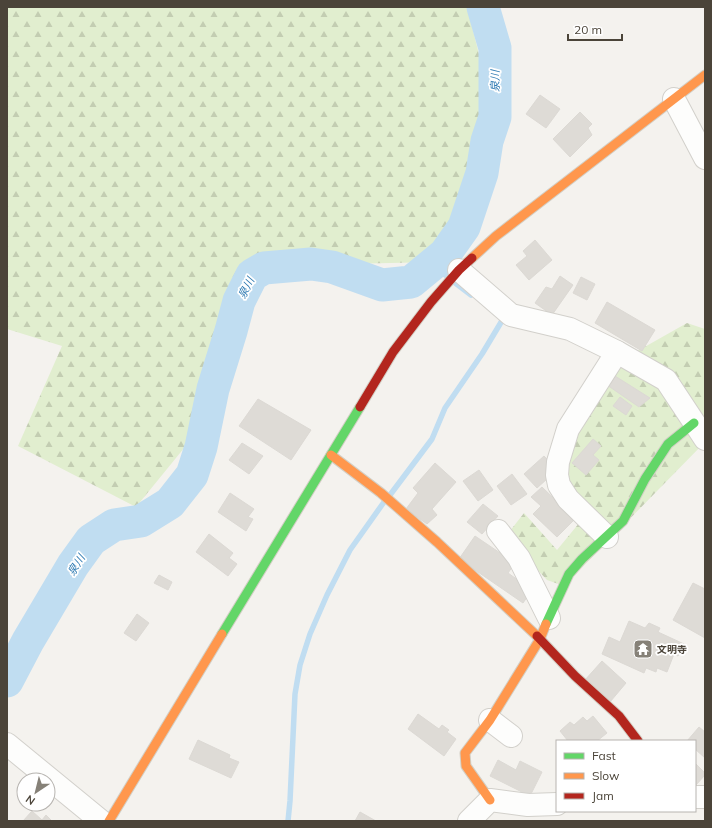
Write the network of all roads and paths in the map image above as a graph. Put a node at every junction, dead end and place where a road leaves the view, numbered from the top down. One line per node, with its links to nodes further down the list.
1 (705, 75): 2 (street)
2 (674, 99): 3 (street); 4 (street)
3 (705, 158)
4 (459, 270): 5 (street); 7 (street)
5 (618, 352): 6 (street); 9 (street)
6 (700, 431): 9 (street)
7 (331, 455): 11 (street); 19 (street)
8 (498, 531): 10 (street)
9 (607, 537): 10 (street)
10 (549, 618): 11 (street)
11 (540, 639): 12 (street); 14 (street)
12 (490, 720): 13 (street); 16 (street)
13 (512, 736)
14 (637, 740)
15 (7, 744): 18 (street)
16 (490, 800): 17 (street); 20 (street)
17 (556, 804)
18 (101, 821)
19 (109, 821)
20 (469, 821)

